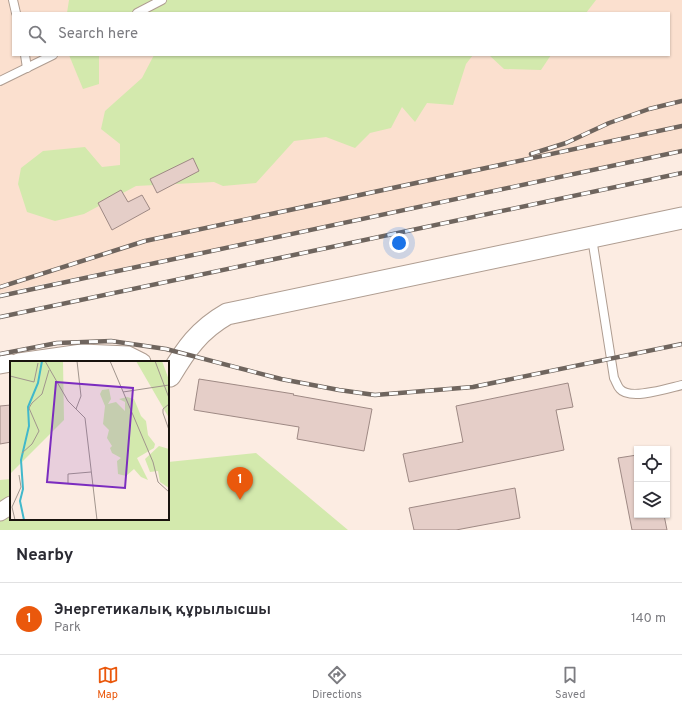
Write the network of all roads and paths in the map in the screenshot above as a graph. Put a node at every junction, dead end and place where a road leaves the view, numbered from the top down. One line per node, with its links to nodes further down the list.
1 (13, 0): 3 (lane)
2 (162, 0): 4 (lane)
3 (16, 12)
4 (139, 12)
5 (24, 56): 7 (lane)
6 (51, 56): 7 (lane)
7 (27, 68): 8 (lane)
8 (0, 81)
9 (682, 218): 10 (street)
10 (592, 238): 15 (street); 16 (lane)
11 (26, 361): 12 (street)
12 (140, 361)
13 (10, 363): 14 (street)
14 (0, 365)
15 (169, 378)
16 (682, 385)
17 (10, 506): 18 (street)
18 (0, 512)

